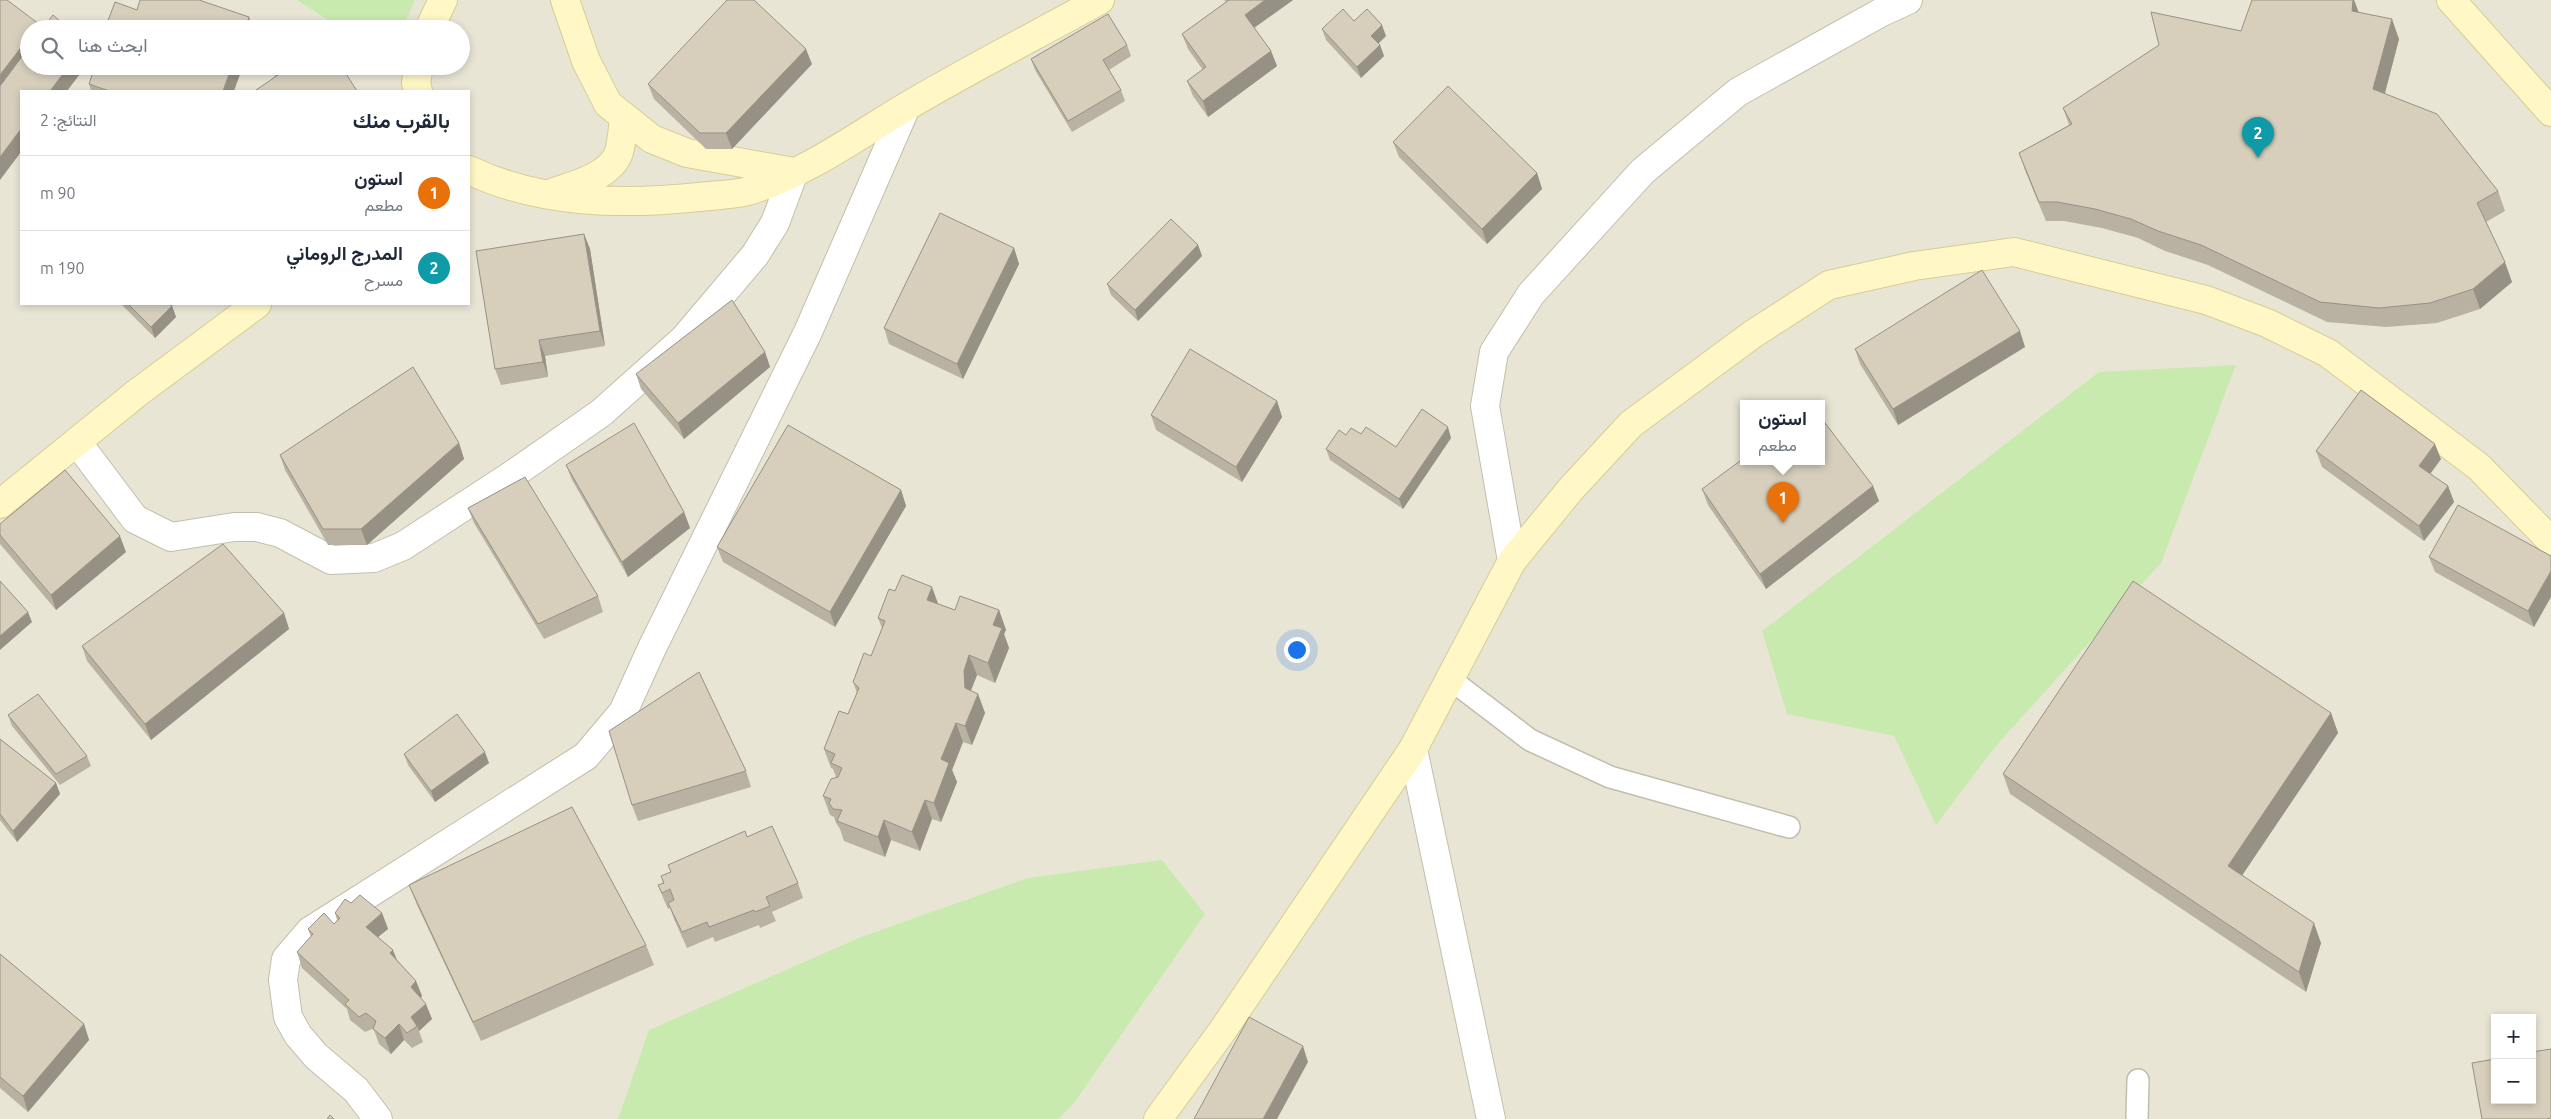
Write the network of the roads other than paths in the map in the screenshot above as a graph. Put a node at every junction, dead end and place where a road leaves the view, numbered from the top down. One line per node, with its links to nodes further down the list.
1 (443, 0): 6 (street)
2 (565, 0): 11 (street)
3 (1100, 0): 9 (street)
4 (1908, 0): 19 (street)
5 (2451, 0): 10 (street)
6 (433, 20)
7 (417, 75): 8 (street)
8 (418, 90)
9 (906, 107): 13 (street); 24 (street)
10 (2551, 112)
11 (624, 117): 13 (street); 14 (street)
12 (470, 170): 14 (street)
13 (794, 172): 14 (street); 16 (street)
14 (546, 195)
15 (255, 305): 16 (street)
16 (77, 442): 17 (street)
17 (0, 504)
18 (2551, 541): 19 (street)
19 (1512, 561): 20 (street)
20 (1450, 679): 21 (street); 22 (lane)
21 (1413, 749): 25 (street); 26 (street)
22 (1789, 827)
23 (2138, 1080): 27 (lane)
24 (378, 1119)
25 (1158, 1119)
26 (1491, 1119)
27 (2137, 1119)

